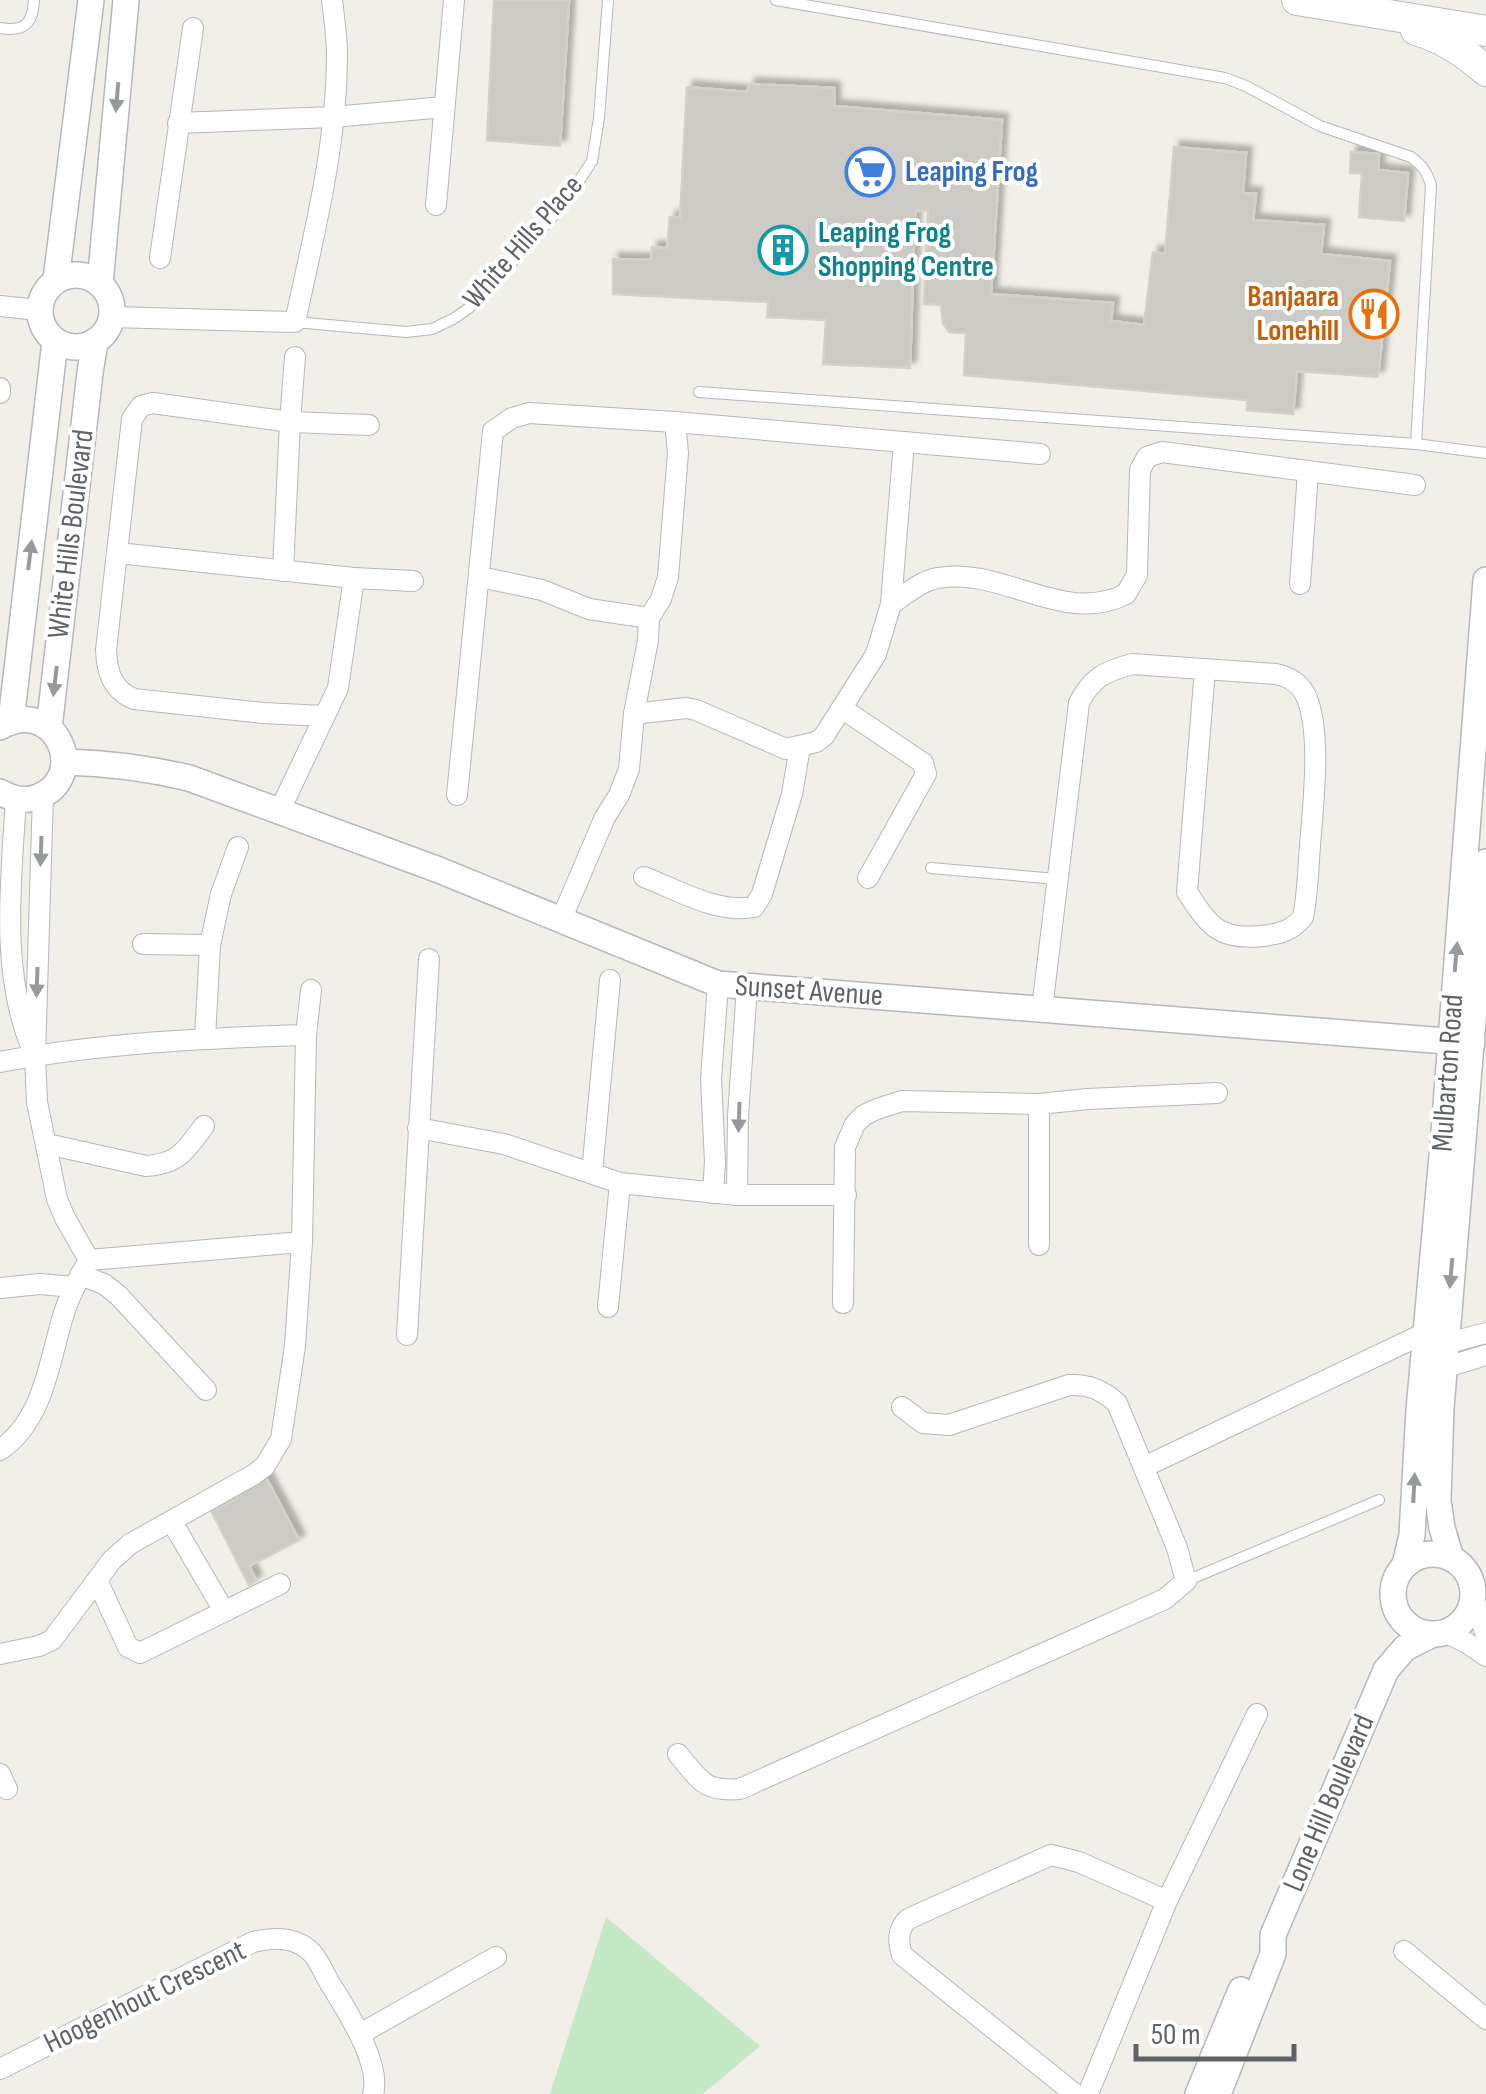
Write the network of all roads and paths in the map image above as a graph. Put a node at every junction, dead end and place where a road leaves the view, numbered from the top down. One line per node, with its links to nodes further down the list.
1 (34, 0): 10 (lane)
2 (91, 0): 19 (street)
3 (126, 0): 20 (street, one-way to 20)
4 (332, 0): 15 (street)
5 (454, 0): 14 (street)
6 (608, 0): 24 (lane, White Hills Place)
7 (776, 0): 33 (lane)
8 (1297, 0): 9 (main road)
9 (1337, 7): 12 (main road); 13 (main road)
10 (0, 28)
11 (193, 28): 16 (street)
12 (1486, 30)
13 (1486, 71)
14 (444, 108): 15 (street); 17 (street)
15 (333, 117): 16 (street); 24 (street)
16 (178, 123): 18 (street)
17 (436, 206)
18 (160, 258)
19 (56, 280): 20 (street); 22 (street)
20 (100, 284): 23 (street)
21 (0, 306): 22 (street)
22 (40, 310): 25 (street)
23 (111, 317): 24 (street, White Hills Place); 26 (street)
24 (295, 322)
25 (55, 341): 26 (street); 53 (street, White Hills Boulevard, one-way to 25)
26 (95, 341): 54 (street, White Hills Boulevard, one-way to 54)
27 (295, 357): 29 (street)
28 (699, 392): 33 (lane)
29 (290, 422): 31 (street); 38 (street); 40 (street)
30 (675, 422): 32 (street); 42 (street); 48 (street)
31 (369, 426)
32 (904, 442): 35 (street); 39 (street)
33 (1416, 444): 34 (lane)
34 (1486, 453)
35 (1040, 454)
36 (1308, 472): 37 (street); 43 (street); 46 (street)
37 (1415, 485)
38 (118, 553): 40 (street); 52 (street)
39 (894, 555): 43 (street); 47 (street)
40 (283, 571): 41 (street)
41 (354, 578): 45 (street); 52 (street)
42 (480, 578): 48 (street); 58 (street)
43 (933, 578): 47 (street)
44 (1486, 580): 79 (street, Mulbarton Road, one-way to 44)
45 (413, 581)
46 (1300, 584)
47 (891, 604): 50 (street)
48 (650, 618): 51 (street)
49 (1205, 669): 49 (street); 66 (street)
50 (843, 709): 55 (street); 65 (street)
51 (634, 714): 55 (street); 68 (street)
52 (324, 716): 60 (street)
53 (6, 724): 54 (street)
54 (49, 728): 56 (street)
55 (800, 747): 64 (street)
56 (64, 762): 59 (street); 60 (street, Sunset Avenue)
57 (8, 795): 59 (street); 80 (street)
58 (456, 795)
59 (43, 796): 80 (street, one-way to 80)
60 (280, 810): 68 (street, Sunset Avenue)
61 (238, 848): 70 (street)
62 (1486, 862): 67 (street, Mulbarton Road)
63 (931, 868): 66 (lane)
64 (644, 877)
65 (868, 878)
66 (1058, 879): 76 (street)
67 (1484, 907): 79 (street, Mulbarton Road)
68 (561, 920): 73 (street, Sunset Avenue)
69 (143, 944): 70 (street)
70 (210, 945): 78 (street)
71 (429, 959): 85 (street)
72 (610, 980): 87 (street)
73 (718, 984): 74 (street, Sunset Avenue); 89 (street)
74 (747, 987): 76 (street, Sunset Avenue); 90 (street, one-way to 90)
75 (311, 990): 77 (street)
76 (1042, 1009): 79 (street, Sunset Avenue)
77 (306, 1035): 78 (street); 92 (street)
78 (205, 1038): 80 (street)
79 (1460, 1042): 100 (street, Mulbarton Road)
80 (35, 1056): 81 (street); 86 (street)
81 (0, 1062)
82 (1217, 1093): 83 (street)
83 (1039, 1104): 91 (street); 93 (street)
84 (204, 1126): 86 (street)
85 (418, 1128): 87 (street); 99 (street)
86 (47, 1144): 94 (street)
87 (592, 1173): 88 (street)
88 (620, 1184): 89 (street); 97 (street)
89 (713, 1193): 90 (street)
90 (737, 1195): 91 (street)
91 (846, 1195): 96 (street)
92 (302, 1242): 94 (street); 107 (street)
93 (1039, 1245)
94 (81, 1274): 95 (street); 102 (street); 104 (street)
95 (0, 1288)
96 (843, 1303)
97 (608, 1306)
98 (1486, 1333): 100 (street)
99 (407, 1335)
100 (1440, 1345): 101 (street); 105 (street); 108 (street, Mulbarton Road); 109 (street, Mulbarton Road, one-way to 100)
101 (1486, 1355)
102 (206, 1390)
103 (902, 1406): 105 (street)
104 (0, 1450)
105 (1144, 1466): 111 (street)
106 (1379, 1500): 111 (lane)
107 (172, 1522): 110 (street); 115 (street)
108 (1451, 1558): 109 (street); 113 (street, Mulbarton Road)
109 (1405, 1565): 114 (street, Mulbarton Road)
110 (97, 1580): 115 (street); 118 (street)
111 (1186, 1581): 122 (street)
112 (280, 1584): 115 (street)
113 (1474, 1598): 116 (street); 117 (street, Mulbarton Road)
114 (1395, 1608): 116 (street); 120 (street, Lone Hill Boulevard)
115 (224, 1610)
116 (1439, 1634): 119 (street); 120 (street, Lone Hill Boulevard)
117 (1486, 1635)
118 (0, 1654)
119 (1486, 1656)
120 (1386, 1670): 124 (street, Lone Hill Boulevard)
121 (1257, 1714): 123 (street)
122 (678, 1754)
123 (1167, 1901): 131 (street); 132 (street)
124 (1273, 1935): 133 (street, Lone Hill Boulevard); 134 (street, Lone Hill Boulevard)
125 (1404, 1951): 127 (street)
126 (496, 1957): 128 (street)
127 (1486, 2019)
128 (360, 2034): 129 (street, Hoogenhout Crescent); 130 (street, Hoogenhout Crescent)
129 (0, 2069)
130 (373, 2094)
131 (1075, 2094)
132 (1088, 2094)
133 (1198, 2094)
134 (1218, 2094)

